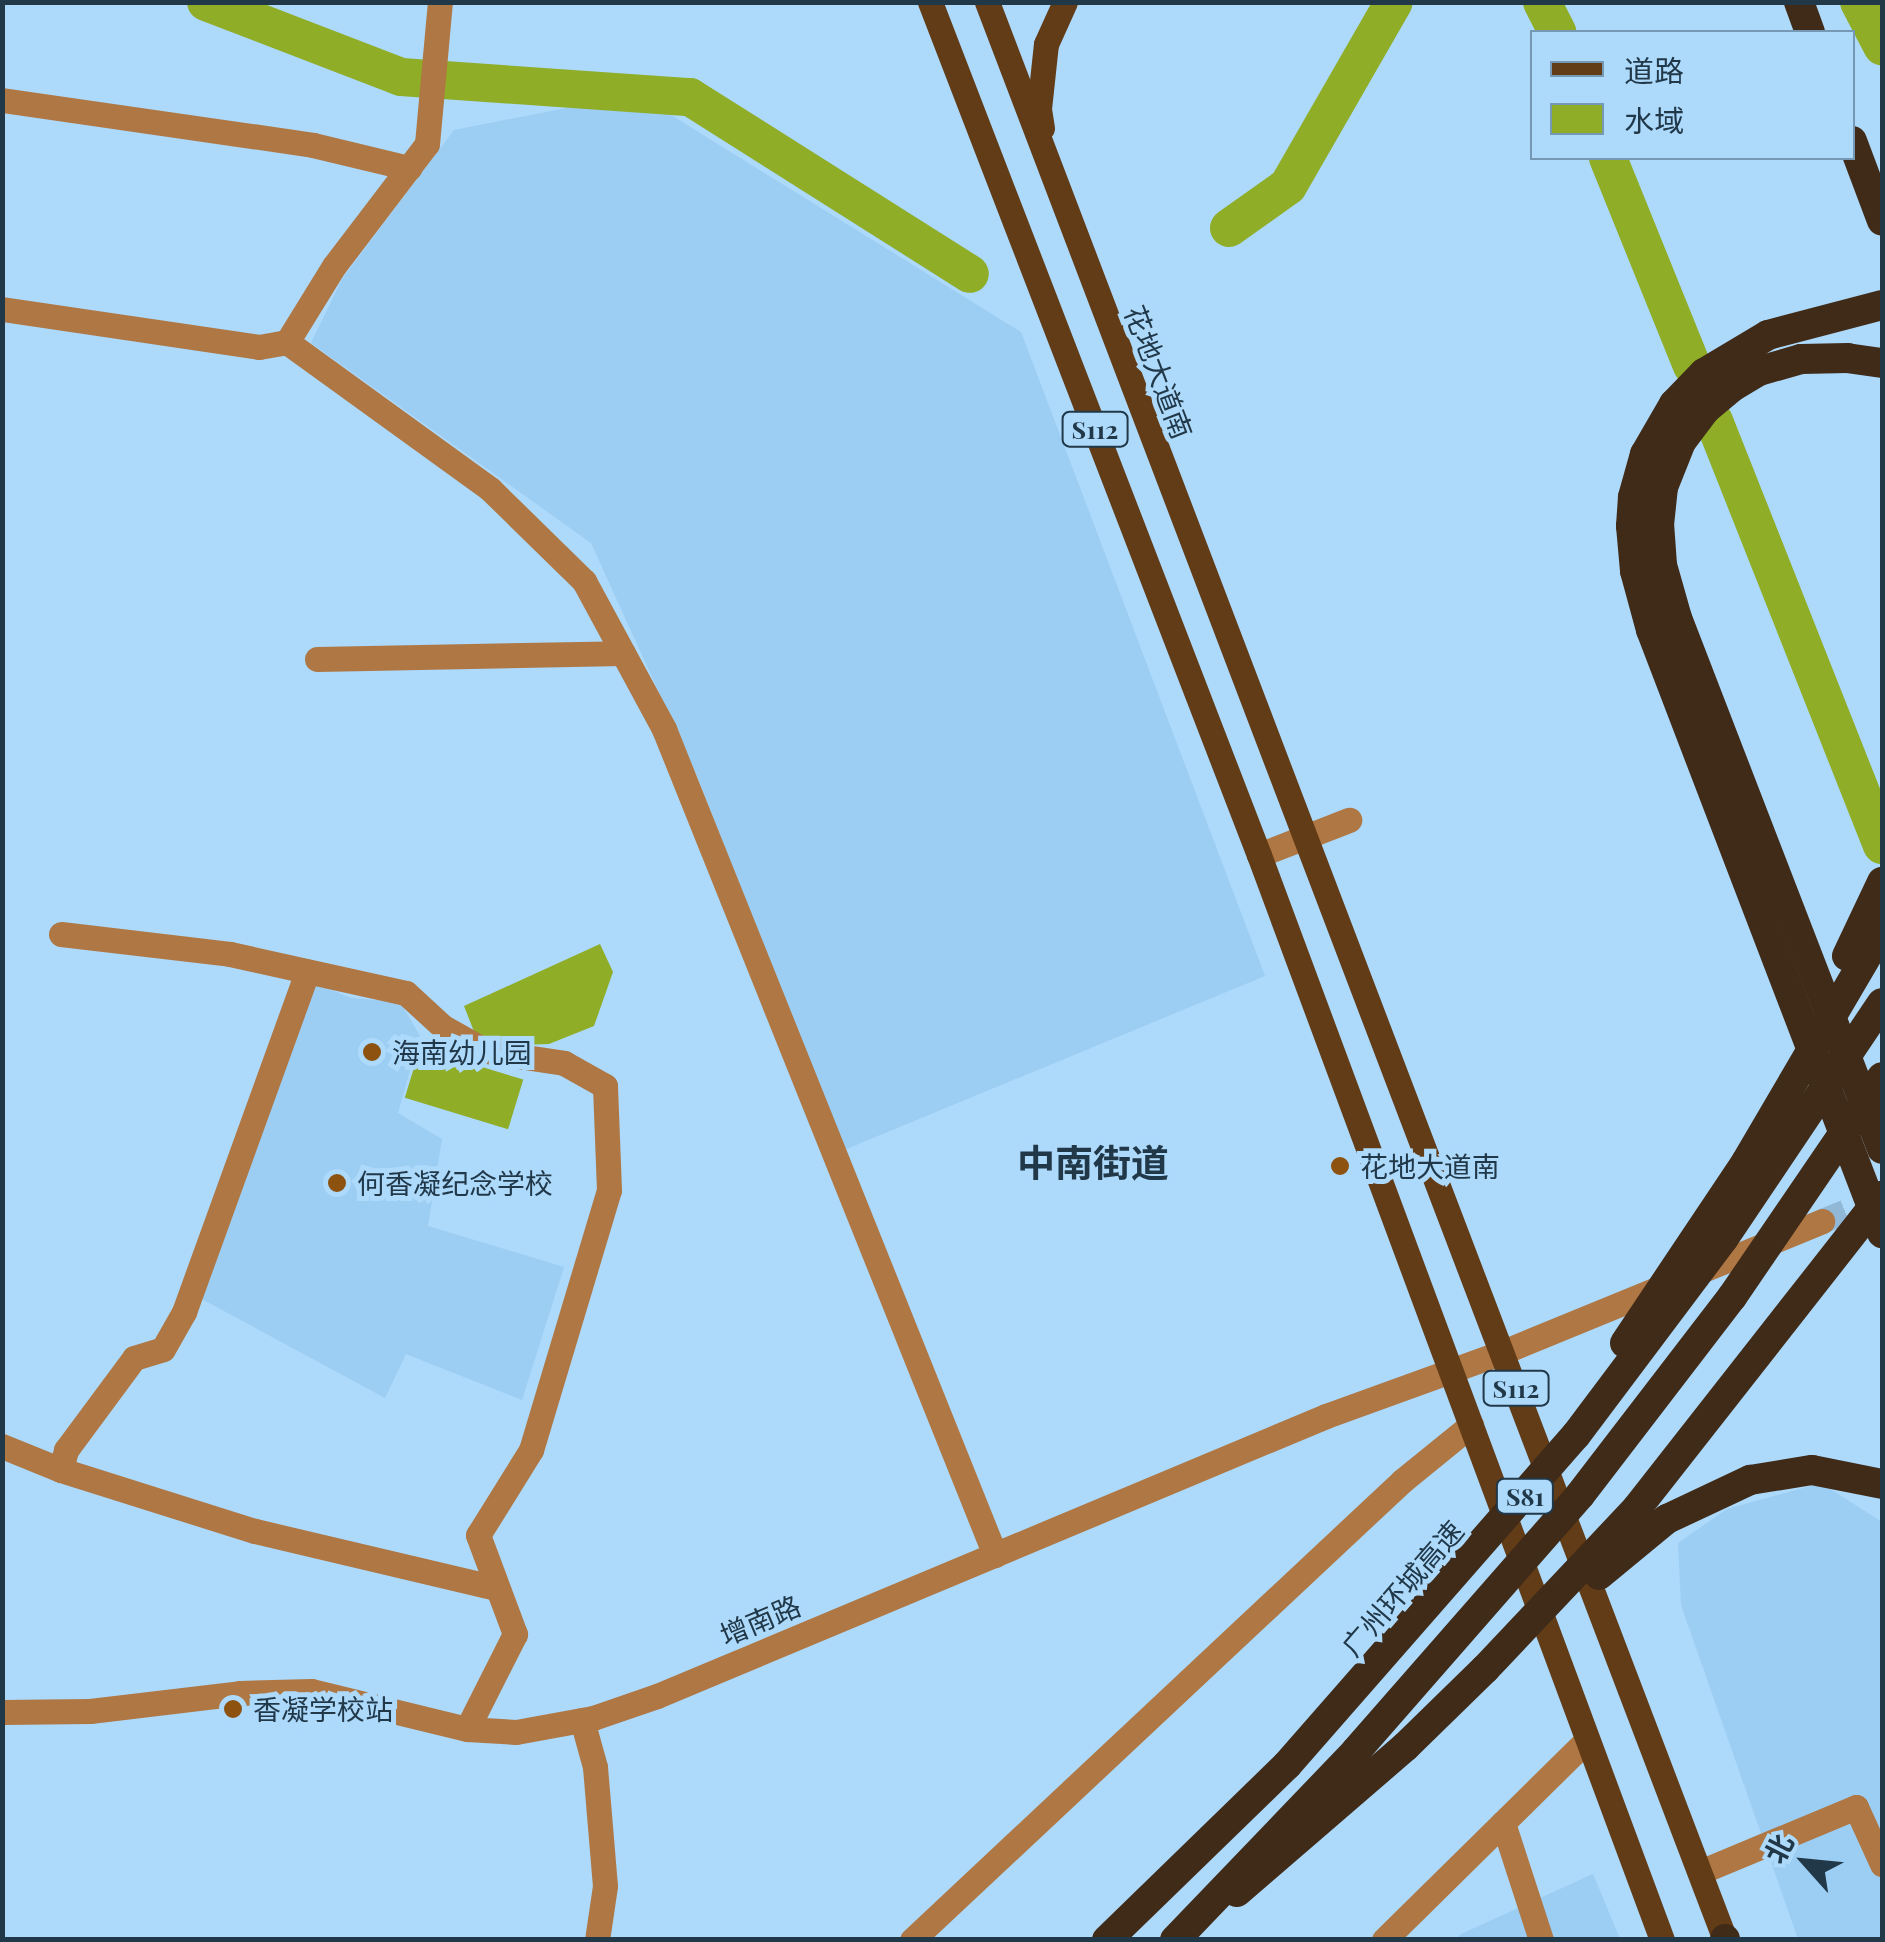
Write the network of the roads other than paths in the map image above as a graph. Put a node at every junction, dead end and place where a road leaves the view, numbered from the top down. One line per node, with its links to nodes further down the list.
1 (440, 2): 10 (street)
2 (930, 2): 20 (main road, S112)
3 (987, 2): 9 (main road, 花地大道南 / S112)
4 (1065, 2): 9 (main road)
5 (1799, 2): 6 (highway)
6 (1809, 30)
7 (2, 100): 10 (street)
8 (1855, 149): 11 (highway)
9 (1048, 162): 19 (main road, 花地大道南 / S112)
10 (409, 168): 14 (street)
11 (1882, 221)
12 (1882, 305): 31 (highway)
13 (2, 310): 14 (street)
14 (288, 342): 16 (street)
15 (1882, 364): 27 (highway)
16 (623, 654): 17 (street); 38 (street)
17 (317, 659)
18 (1349, 820): 19 (street)
19 (1307, 836): 20 (street); 32 (main road, 花地大道南 / S112)
20 (1259, 855): 33 (main road, S112)
21 (1882, 882): 28 (highway, bridge)
22 (1882, 930): 28 (highway, bridge)
23 (60, 934): 24 (street)
24 (307, 972): 36 (street); 39 (street)
25 (1882, 1003): 40 (highway, 广州环城高速 / S81, bridge)
26 (1882, 1077): 52 (highway, S81, bridge)
27 (1882, 1149)
28 (1730, 1186): 40 (highway, bridge)
29 (1882, 1196): 41 (highway, bridge)
30 (1822, 1222): 32 (street, 增南路)
31 (1882, 1232)
32 (1503, 1352): 33 (street, 增南路); 48 (main road, 花地大道南 / S112)
33 (1450, 1370): 34 (main road, S112); 38 (street, 增南路)
34 (1471, 1425): 45 (main road, S112); 50 (street)
35 (2, 1446): 36 (street)
36 (61, 1470): 39 (street)
37 (1882, 1484): 41 (highway, bridge)
38 (995, 1555): 43 (street, 增南路)
39 (498, 1588): 44 (street)
40 (1410, 1629): 51 (highway, 广州环城高速 / S81, bridge)
41 (1485, 1669): 52 (highway, bridge)
42 (2, 1712): 44 (street, 增南路)
43 (582, 1720): 44 (street, 增南路); 49 (street)
44 (467, 1730)
45 (1586, 1740): 46 (street); 55 (main road, S112)
46 (1503, 1823): 53 (street); 54 (street)
47 (1882, 1864): 48 (street)
48 (1700, 1872): 56 (main road, 花地大道南 / S112)
49 (597, 1940)
50 (912, 1940)
51 (1107, 1940)
52 (1178, 1940)
53 (1384, 1940)
54 (1542, 1940)
55 (1662, 1940)
56 (1725, 1940)

